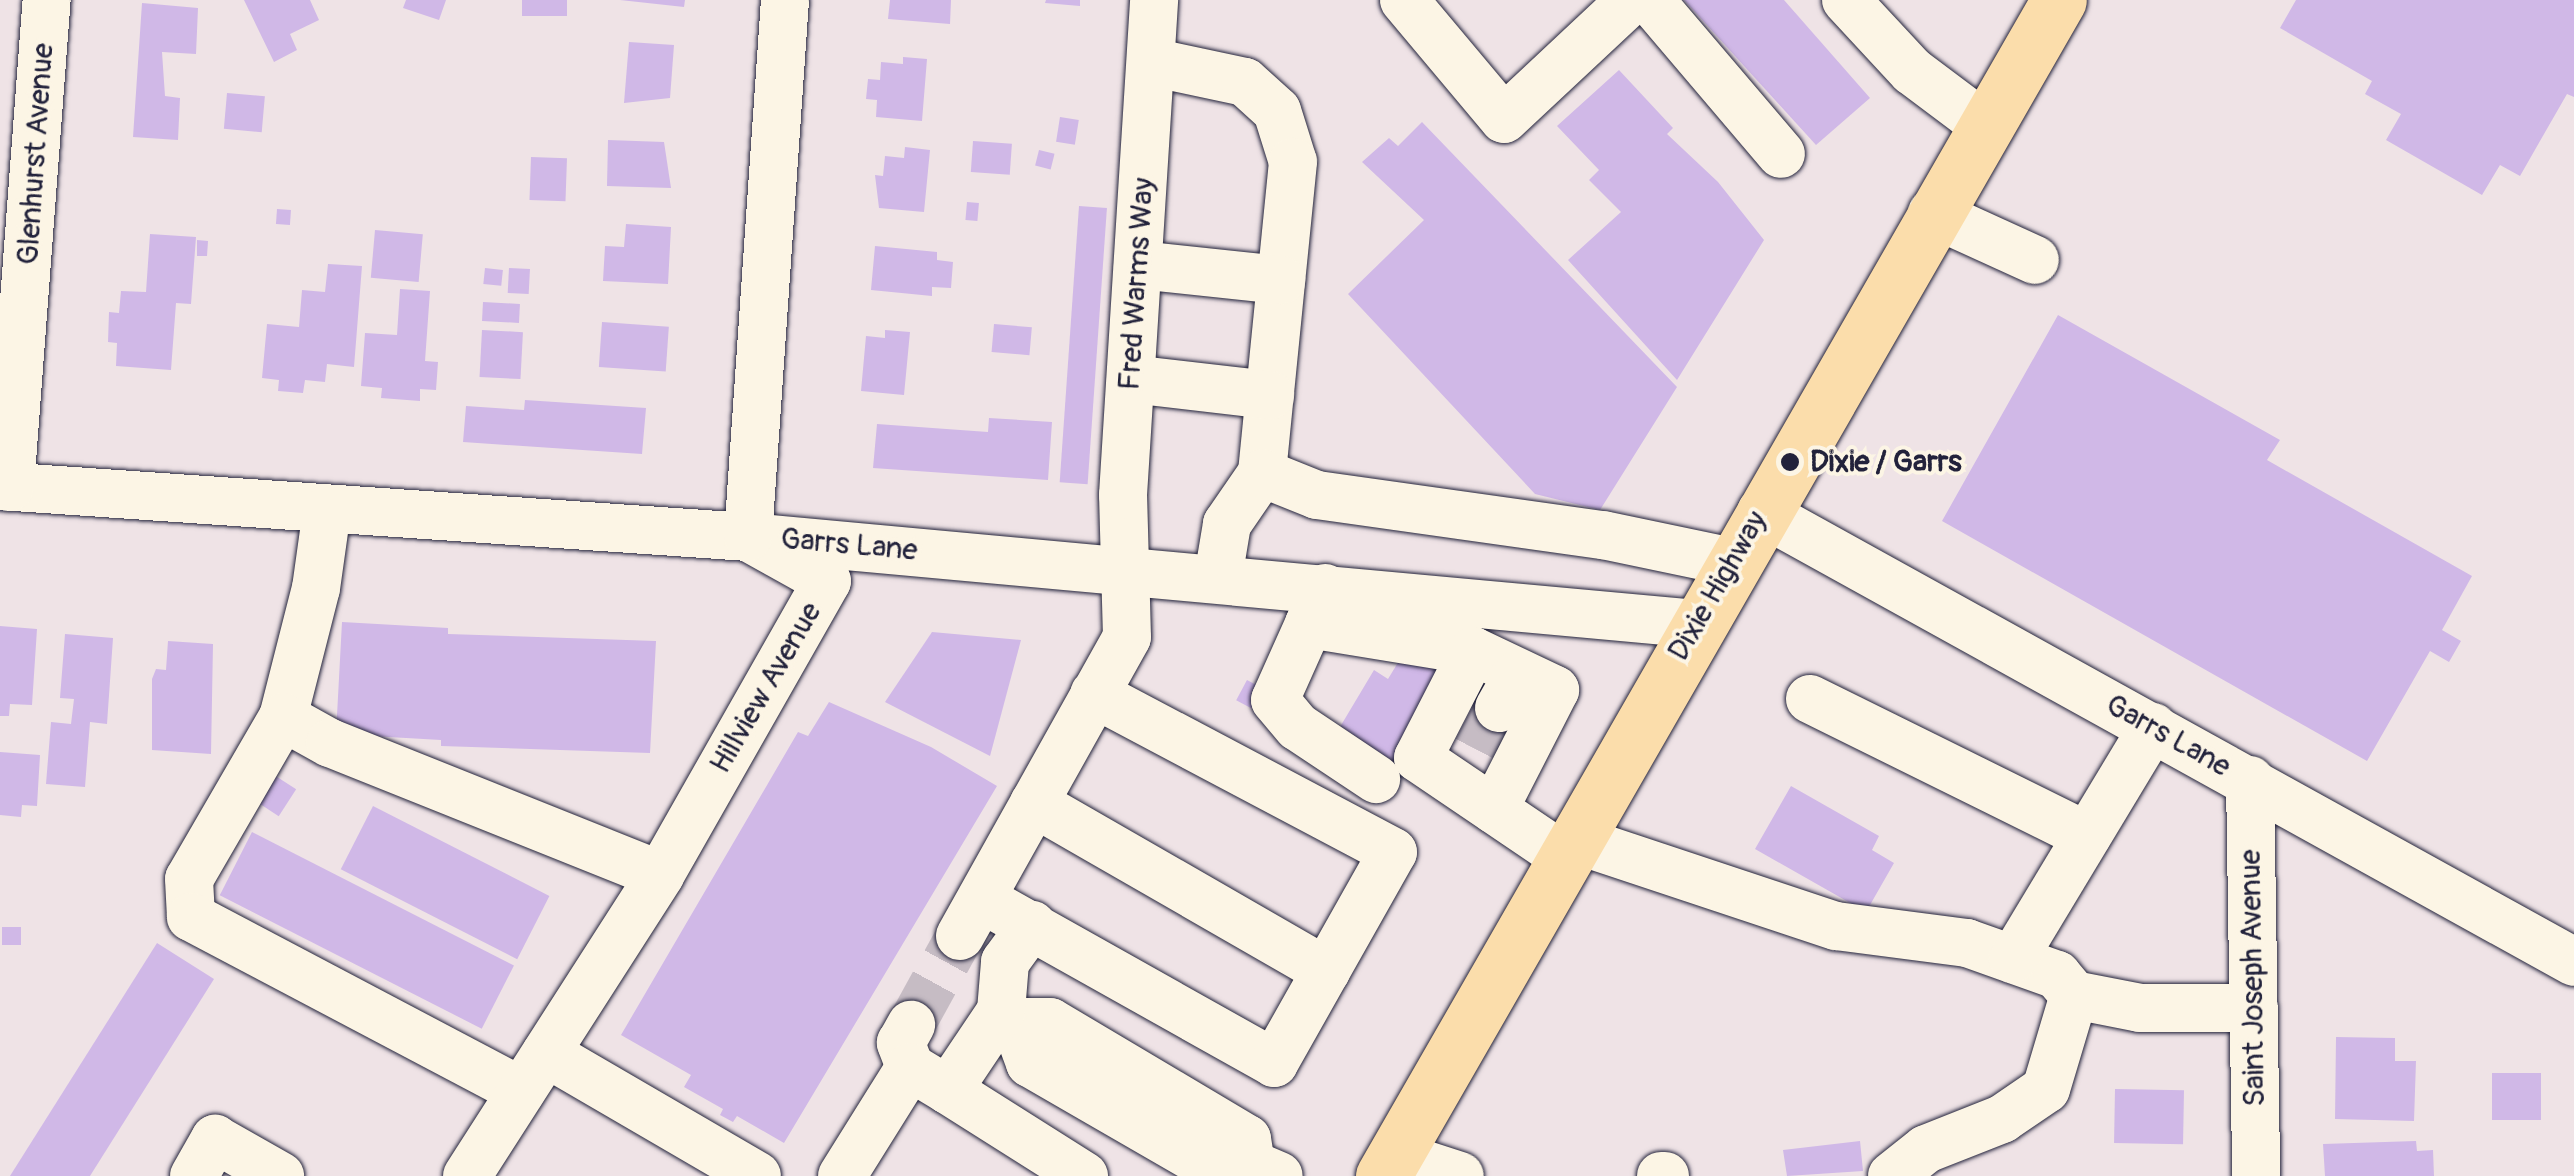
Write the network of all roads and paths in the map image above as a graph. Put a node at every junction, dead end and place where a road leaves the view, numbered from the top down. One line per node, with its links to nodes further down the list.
1 (48, 0): 19 (street, Glenhurst Avenue)
2 (785, 0): 22 (street)
3 (1154, 0): 9 (street, Fred Warms Way)
4 (1404, 0): 5 (street)
5 (1631, 0)
6 (1650, 0): 11 (street)
7 (1846, 0): 10 (street)
8 (2058, 0): 10 (main road, Dixie Highway)
9 (1151, 62): 14 (street, Fred Warms Way); 15 (street)
10 (1984, 125): 12 (main road, Dixie Highway)
11 (1781, 154)
12 (1932, 213): 13 (street); 21 (main road, Dixie Highway)
13 (2035, 260)
14 (1138, 265): 15 (street); 16 (street, Fred Warms Way)
15 (1281, 280): 17 (street)
16 (1131, 379): 17 (street); 24 (street, Fred Warms Way)
17 (1270, 395): 18 (street)
18 (1262, 473): 23 (street); 25 (street)
19 (5, 487): 20 (street, Garrs Lane)
20 (327, 510): 22 (street, Garrs Lane); 31 (street)
21 (1761, 512): 23 (main road, Dixie Highway); 32 (street, Garrs Lane)
22 (748, 537): 24 (street, Garrs Lane); 39 (street, Hillview Avenue)
23 (1732, 562): 27 (main road, Dixie Highway)
24 (1121, 568): 25 (street, Garrs Lane); 29 (street, Fred Warms Way)
25 (1218, 578): 26 (street, Garrs Lane)
26 (1317, 606): 27 (street, Garrs Lane); 28 (street); 33 (street)
27 (1696, 624): 38 (main road, Dixie Highway)
28 (1473, 651): 35 (street); 35 (street)
29 (1094, 694): 36 (street, Fred Warms Way); 43 (street)
30 (1810, 699): 37 (street)
31 (284, 717): 39 (street); 48 (street)
32 (2153, 727): 34 (street, Garrs Lane); 37 (street)
33 (1376, 779)
34 (2250, 780): 42 (street, Garrs Lane); 45 (street, Saint Joseph Avenue)
35 (1476, 781): 38 (street)
36 (1034, 803): 40 (street, Fred Warms Way); 43 (street)
37 (2088, 836): 41 (street)
38 (1569, 848): 41 (street); 49 (main road, Dixie Highway)
39 (660, 875): 48 (street, Hillview Avenue)
40 (1032, 925): 43 (street); 46 (street)
41 (2013, 959): 44 (street)
42 (2574, 962)
43 (1326, 970)
44 (2074, 994): 45 (street); 58 (street)
45 (2254, 1008): 59 (street, Saint Joseph Avenue)
46 (1008, 1016): 47 (street); 50 (street)
47 (923, 1060): 55 (street); 56 (street)
48 (533, 1072): 53 (street, Hillview Avenue); 54 (street)
49 (1389, 1165): 57 (street)
50 (1265, 1170)
51 (194, 1176): 52 (street)
52 (280, 1176)
53 (467, 1176)
54 (757, 1176)
55 (842, 1176)
56 (1084, 1176)
57 (1460, 1176)
58 (1892, 1176)
59 (2256, 1176)

